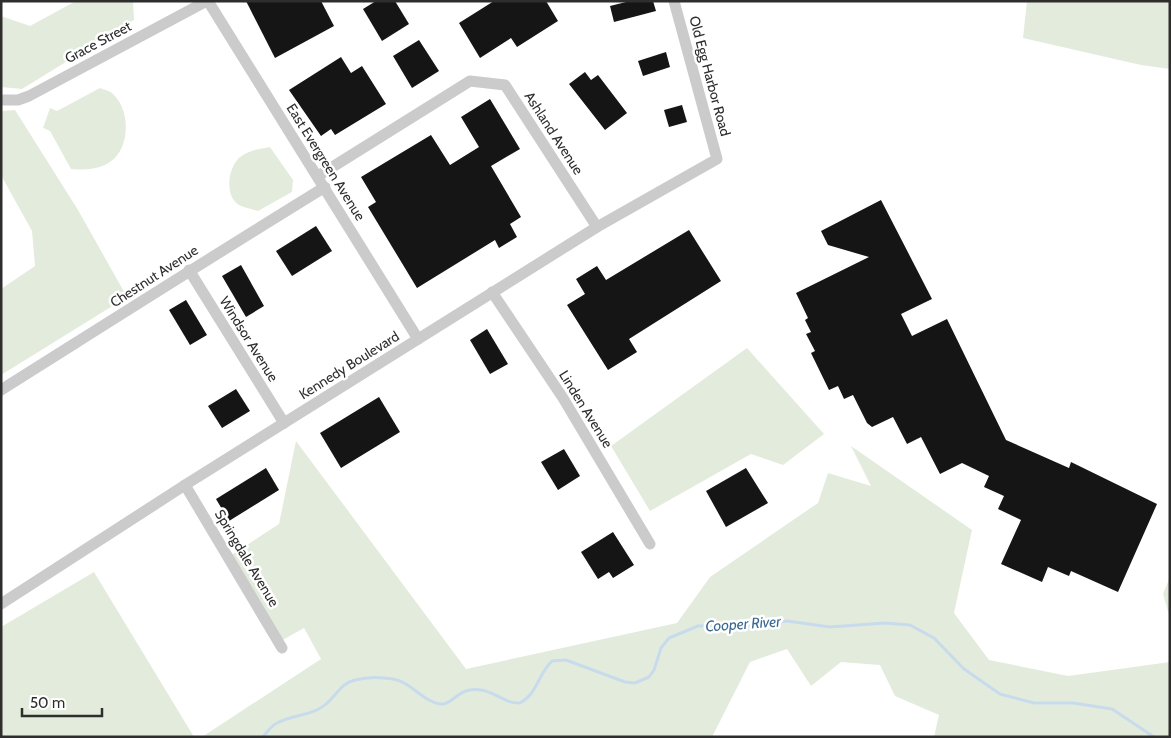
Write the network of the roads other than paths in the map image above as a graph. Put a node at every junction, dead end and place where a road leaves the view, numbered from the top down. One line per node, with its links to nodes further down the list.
1 (207, 1): 3 (street, Grace Street); 5 (street, East Evergreen Avenue)
2 (674, 1): 4 (street, Old Egg Harbor Road)
3 (1, 100)
4 (717, 160): 7 (street, Kennedy Boulevard)
5 (318, 176): 6 (street, East Evergreen Avenue); 7 (street, Ashland Avenue)
6 (325, 187): 8 (street, Chestnut Avenue); 10 (street, East Evergreen Avenue)
7 (597, 227): 9 (street, Kennedy Boulevard)
8 (189, 270): 11 (street, Chestnut Avenue); 12 (street, Windsor Avenue)
9 (492, 292): 10 (street, Kennedy Boulevard); 14 (street, Linden Avenue)
10 (418, 339): 12 (street, Kennedy Boulevard)
11 (1, 390)
12 (284, 423): 13 (street, Kennedy Boulevard)
13 (185, 485): 15 (street, Kennedy Boulevard); 16 (street, Springdale Avenue)
14 (650, 544)
15 (1, 604)
16 (282, 648)

